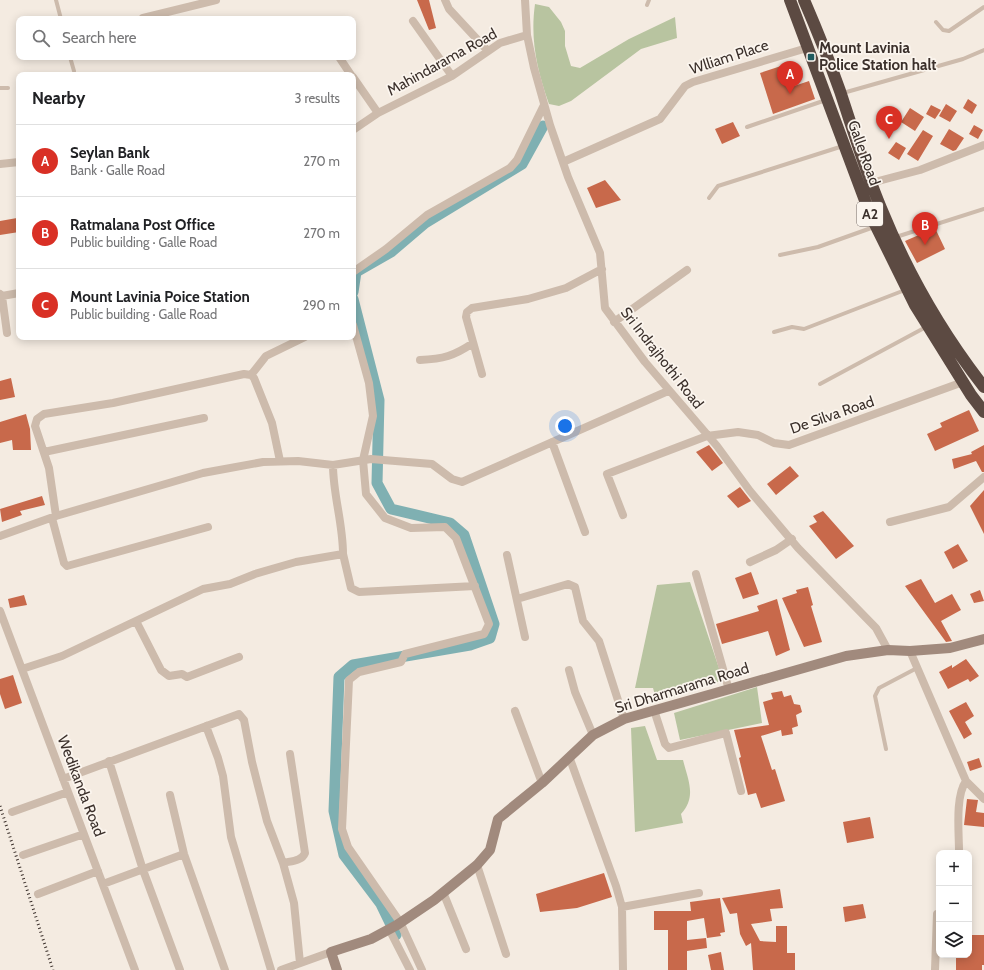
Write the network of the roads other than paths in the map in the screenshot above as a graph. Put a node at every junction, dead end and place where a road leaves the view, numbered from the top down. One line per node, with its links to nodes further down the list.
1 (56, 0): 10 (lane)
2 (216, 0): 11 (street)
3 (445, 0): 16 (street)
4 (526, 0): 14 (street, Sri Indrajhothi Road)
5 (649, 0): 8 (lane)
6 (790, 0): 15 (highway, Galle Road / A2)
7 (804, 0): 26 (highway, Galle Road / A2)
8 (647, 5)
9 (984, 7): 13 (lane)
10 (60, 16)
11 (151, 16)
12 (412, 20): 22 (street)
13 (936, 22)
14 (527, 35): 16 (street, Mahindarama Road); 28 (street, Sri Indrajhothi Road)
15 (808, 48): 27 (highway, Galle Road / A2); 35 (street, Wlliam Place)
16 (487, 50): 22 (street, Mahindarama Road)
17 (984, 50): 26 (lane)
18 (71, 60): 20 (lane)
19 (341, 60): 21 (street)
20 (74, 71)
21 (349, 72)
22 (452, 76): 29 (street, Mahindarama Road)
23 (356, 82): 29 (street)
24 (0, 88): 25 (lane)
25 (8, 88)
26 (840, 94): 37 (highway, Galle Road / A2)
27 (827, 100): 30 (lane); 33 (highway, Galle Road / A2)
28 (544, 105): 35 (street, Sri Indrajhothi Road); 45 (street)
29 (378, 114): 31 (street, Mahindarama Road)
30 (747, 127)
31 (356, 128)
32 (984, 145): 37 (street)
33 (844, 146): 38 (highway, Galle Road / A2); 39 (lane)
34 (16, 162): 36 (street)
35 (563, 162): 44 (street, Sri Indrajhothi Road)
36 (0, 164)
37 (871, 183): 38 (street); 42 (highway, Galle Road / A2)
38 (859, 186): 41 (highway, Galle Road / A2)
39 (709, 198)
40 (984, 209): 42 (lane)
41 (876, 226): 43 (lane); 47 (highway, Galle Road / A2)
42 (894, 238): 62 (highway, Galle Road / A2)
43 (780, 255)
44 (602, 269): 50 (street, Sri Indrajhothi Road); 56 (street)
45 (356, 270)
46 (687, 270): 50 (street)
47 (907, 290): 51 (highway, Galle Road / A2); 52 (lane)
48 (16, 293): 49 (street)
49 (1, 295): 53 (street)
50 (614, 322): 63 (street, Sri Indrajhothi Road)
51 (928, 326): 60 (highway, Galle Road / A2); 61 (lane)
52 (774, 332)
53 (7, 333)
54 (356, 336): 70 (street)
55 (299, 340): 59 (street)
56 (473, 343): 57 (street); 58 (street)
57 (420, 360)
58 (482, 374)
59 (251, 375): 69 (street); 71 (street)
60 (963, 382): 64 (highway, Galle Road / A2); 67 (street, De Silva Road)
61 (820, 384)
62 (984, 386): 64 (street)
63 (668, 390): 67 (street, Sri Indrajhothi Road); 68 (street)
64 (971, 395): 65 (highway, Galle Road / A2)
65 (984, 412)
66 (204, 418): 69 (street)
67 (707, 436): 74 (street, De Silva Road); 80 (street, Sri Indrajhothi Road)
68 (552, 442): 70 (street); 78 (street)
69 (44, 452): 75 (street)
70 (363, 460): 72 (street); 85 (street)
71 (280, 461): 72 (street); 75 (street)
72 (333, 465): 81 (street)
73 (984, 477): 76 (street)
74 (623, 515)
75 (54, 517): 77 (street); 79 (street)
76 (890, 522)
77 (208, 528)
78 (585, 532)
79 (0, 536)
80 (792, 540): 83 (street); 91 (street, Sri Indrajhothi Road)
81 (343, 554): 85 (street); 88 (street)
82 (507, 555): 86 (street)
83 (750, 562)
84 (696, 574): 97 (street)
85 (475, 586): 129 (street)
86 (516, 599): 89 (street); 100 (street)
87 (0, 611): 95 (street, Wedikanda Road)
88 (136, 621): 93 (street); 95 (street)
89 (525, 637)
90 (984, 639): 92 (street, Sri Dharmarama Road)
91 (888, 650): 92 (street, Sri Dharmarama Road); 97 (street, Sri Dharmarama Road)
92 (910, 651): 94 (street)
93 (239, 657)
94 (917, 668): 103 (lane); 108 (street)
95 (22, 669): 107 (street, Wedikanda Road)
96 (569, 670): 102 (street)
97 (730, 690): 98 (street, Sri Dharmarama Road)
98 (654, 710): 100 (street, Sri Dharmarama Road); 110 (street)
99 (515, 711): 109 (street)
100 (624, 719): 102 (street, Sri Dharmarama Road)
101 (206, 726): 106 (street); 119 (street); 137 (street)
102 (593, 735): 105 (street, Sri Dharmarama Road)
103 (886, 749)
104 (290, 754): 119 (street)
105 (570, 759): 109 (street, Sri Dharmarama Road); 127 (street)
106 (109, 761): 107 (street); 121 (street)
107 (62, 779): 111 (street, Wedikanda Road)
108 (966, 781): 113 (street); 116 (street)
109 (542, 783): 120 (street, Sri Dharmarama Road)
110 (742, 790)
111 (68, 792): 114 (street); 115 (street, Wedikanda Road)
112 (170, 795): 117 (street)
113 (984, 799)
114 (12, 812)
115 (84, 834): 118 (street); 122 (street, Wedikanda Road)
116 (959, 850)
117 (184, 854): 121 (street); 136 (street)
118 (23, 855)
119 (284, 863): 133 (street)
120 (477, 865): 124 (street, Sri Dharmarama Road); 132 (street)
121 (143, 870): 123 (street); 135 (street)
122 (98, 871): 123 (street, Wedikanda Road); 126 (street)
123 (103, 884): 134 (street, Wedikanda Road)
124 (443, 892): 129 (street, Sri Dharmarama Road); 130 (street)
125 (699, 893): 127 (street)
126 (38, 894)
127 (622, 907): 142 (street)
128 (937, 922): 143 (street)
129 (394, 926): 131 (street, Sri Dharmarama Road); 140 (street); 141 (street)
130 (466, 949)
131 (331, 952): 133 (street, Sri Dharmarama Road); 139 (street)
132 (506, 954)
133 (300, 963): 138 (street, Sri Dharmarama Road)
134 (135, 970)
135 (180, 970)
136 (225, 970)
137 (271, 970)
138 (281, 970)
139 (337, 970)
140 (410, 970)
141 (422, 970)
142 (623, 970)
143 (935, 970)

